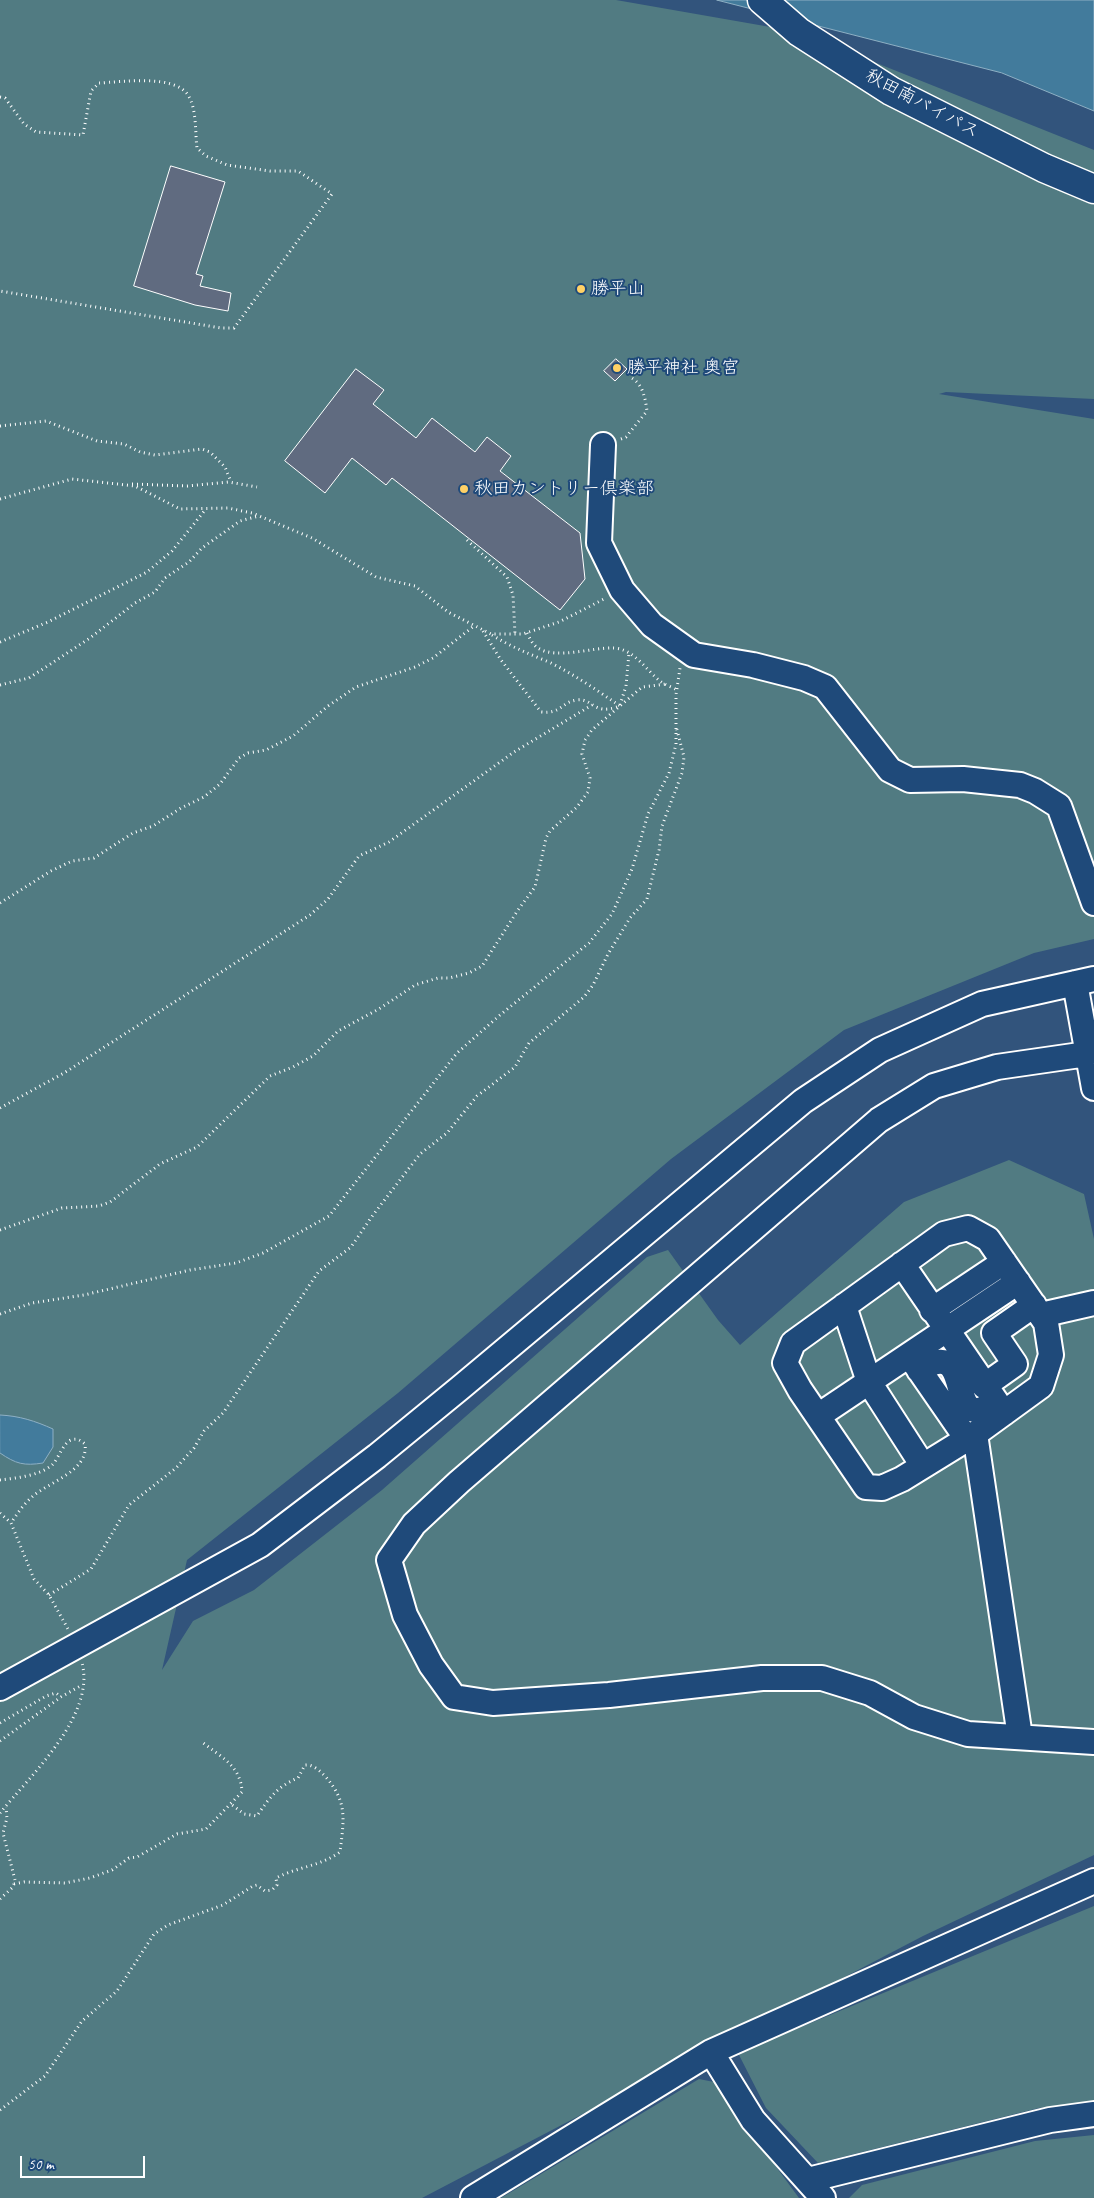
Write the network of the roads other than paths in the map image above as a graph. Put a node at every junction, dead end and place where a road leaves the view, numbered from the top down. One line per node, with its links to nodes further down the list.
1 (762, 0): 2 (highway, 秋田南バイパス)
2 (1094, 190)
3 (603, 444): 4 (street)
4 (1094, 903)
5 (1084, 981): 6 (street); 22 (street)
6 (1087, 1054): 7 (street); 23 (street)
7 (1094, 1088)
8 (1004, 1262): 9 (street); 10 (street); 13 (street)
9 (902, 1264): 12 (street); 13 (street)
10 (1018, 1282): 14 (street); 15 (street)
11 (1094, 1302): 14 (street)
12 (844, 1306): 17 (street); 19 (street)
13 (932, 1310): 15 (street)
14 (1037, 1310): 18 (street); 18 (street)
15 (946, 1330): 16 (street); 18 (street)
16 (914, 1363): 17 (street); 18 (street); 20 (street)
17 (869, 1382): 19 (street); 21 (street)
18 (995, 1400): 20 (street)
19 (818, 1416): 21 (street)
20 (971, 1436): 21 (street); 23 (street)
21 (923, 1466)
22 (0, 1688)
23 (1020, 1737): 24 (street)
24 (1094, 1742)
25 (1094, 1882): 26 (street)
26 (711, 2052): 28 (street); 29 (street)
27 (1094, 2114): 28 (street)
28 (808, 2180): 30 (street)
29 (473, 2198)
30 (824, 2198)

